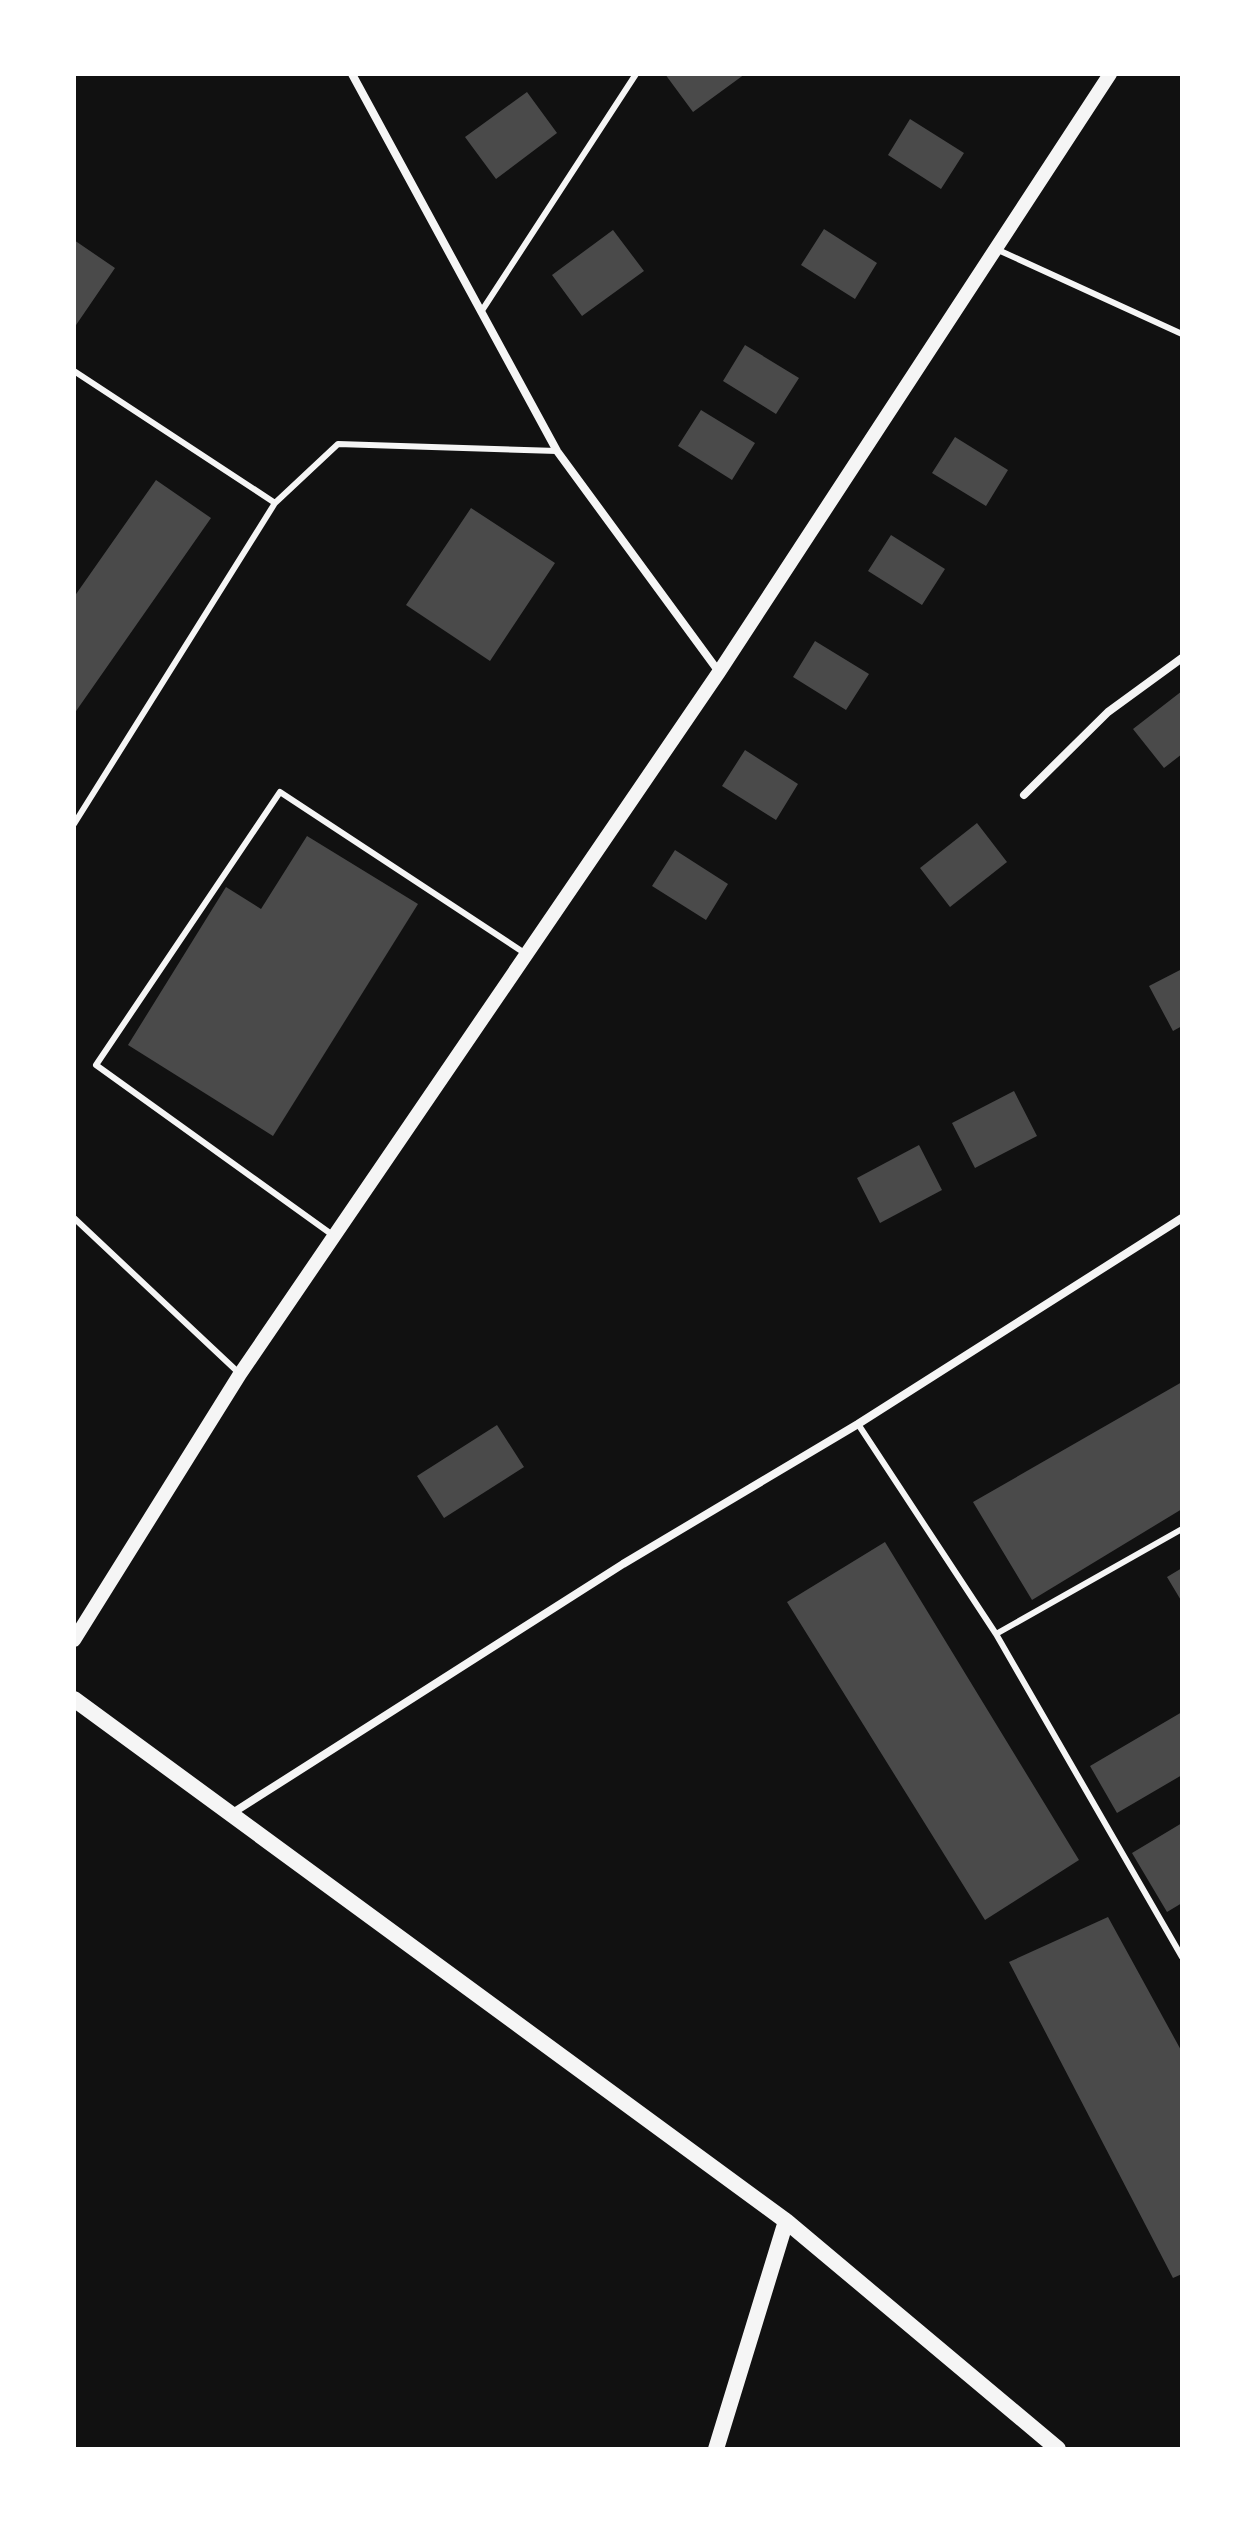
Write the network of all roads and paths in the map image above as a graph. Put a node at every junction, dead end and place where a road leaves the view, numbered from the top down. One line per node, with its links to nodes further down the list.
1 (352, 74): 5 (street)
2 (636, 74): 5 (lane)
3 (1110, 74): 4 (street)
4 (996, 249): 6 (lane); 11 (street)
5 (481, 312): 8 (street)
6 (1182, 334)
7 (74, 371): 9 (lane)
8 (557, 451): 9 (lane); 11 (street)
9 (275, 503): 13 (lane)
10 (1182, 658): 12 (street)
11 (719, 672): 14 (street)
12 (1024, 795)
13 (74, 824)
14 (527, 954): 17 (street); 17 (lane)
15 (74, 1218): 18 (lane)
16 (1182, 1218): 19 (street)
17 (334, 1236): 18 (street)
18 (240, 1374): 22 (street)
19 (858, 1424): 21 (lane); 24 (street)
20 (1182, 1529): 21 (lane)
21 (996, 1634): 25 (lane)
22 (74, 1640)
23 (74, 1699): 24 (main road)
24 (231, 1814): 26 (main road)
25 (1182, 1957)
26 (786, 2221): 27 (main road); 28 (main road)
27 (716, 2449)
28 (1058, 2449)

